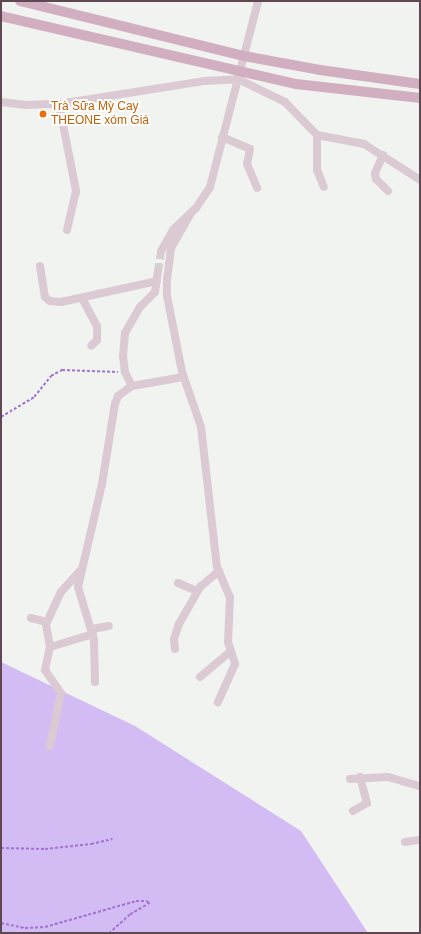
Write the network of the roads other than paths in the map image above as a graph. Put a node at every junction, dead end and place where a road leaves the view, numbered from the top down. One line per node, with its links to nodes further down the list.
1 (20, 1): 4 (main road)
2 (258, 1): 4 (street)
3 (1, 16): 5 (main road)
4 (244, 56): 5 (street); 6 (main road)
5 (239, 75): 7 (main road); 9 (street); 10 (street); 11 (street)
6 (420, 84)
7 (420, 98)
8 (1, 102): 9 (street)
9 (59, 104): 18 (street)
10 (317, 135): 12 (street); 14 (street)
11 (222, 137): 15 (street); 17 (street)
12 (383, 155): 13 (street); 16 (street)
13 (420, 180)
14 (324, 187)
15 (257, 188)
16 (388, 191)
17 (191, 213): 19 (street); 25 (street)
18 (67, 230)
19 (161, 251)
20 (40, 266): 23 (street)
21 (158, 271): 22 (street)
22 (157, 281): 23 (street); 26 (street)
23 (82, 298): 24 (street)
24 (91, 346)
25 (183, 377): 26 (street); 28 (street)
26 (132, 386): 27 (street)
27 (81, 570): 32 (street); 34 (street)
28 (219, 571): 30 (street); 37 (street)
29 (178, 583): 30 (street)
30 (197, 591): 36 (street)
31 (31, 618): 32 (street)
32 (47, 622): 35 (street)
33 (109, 626): 34 (street)
34 (92, 631): 35 (street); 39 (street)
35 (50, 647): 41 (street)
36 (175, 649)
37 (231, 651): 38 (street); 40 (street)
38 (200, 677)
39 (95, 682)
40 (218, 702)
41 (50, 746)
42 (360, 777): 43 (street); 44 (street); 45 (street)
43 (350, 780)
44 (420, 786)
45 (353, 812)
46 (420, 840): 47 (street)
47 (405, 842)

